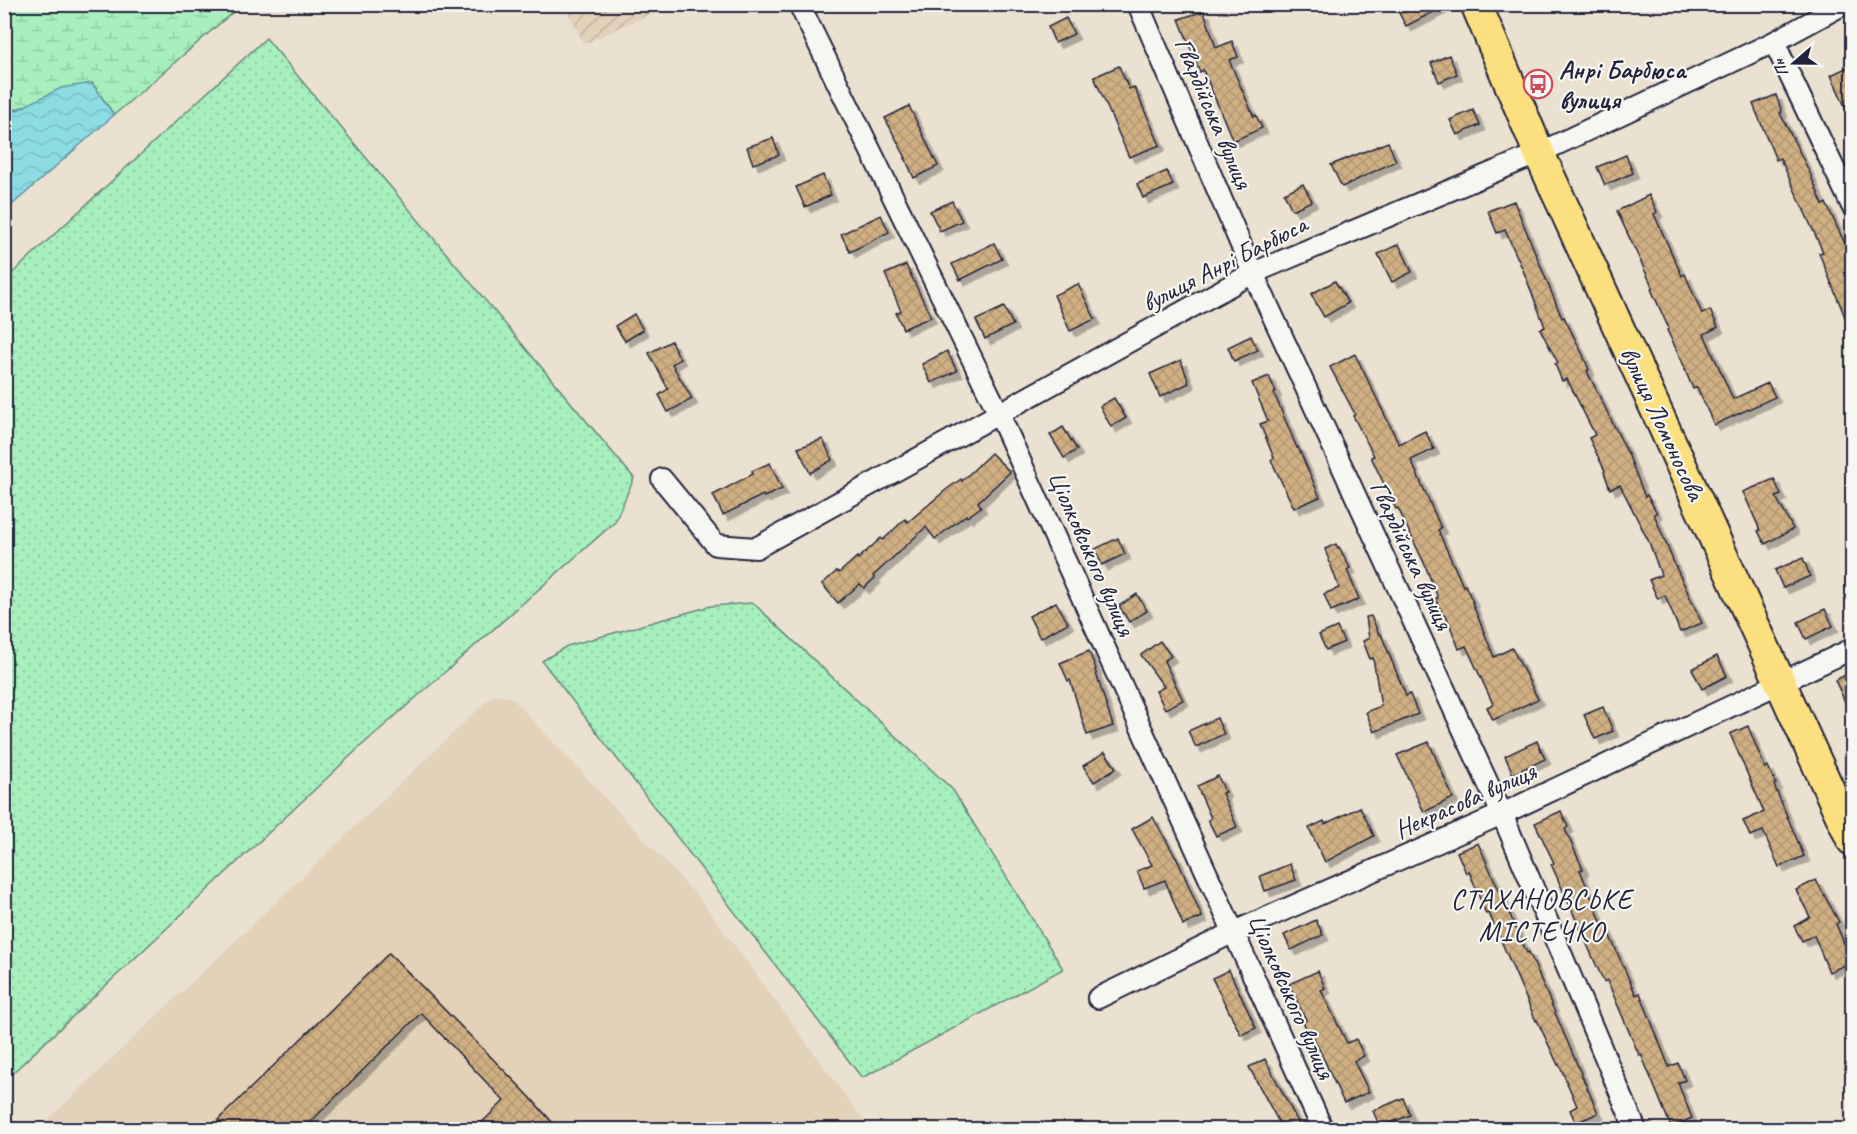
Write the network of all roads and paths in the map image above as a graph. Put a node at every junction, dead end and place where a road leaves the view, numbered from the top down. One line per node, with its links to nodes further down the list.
1 (799, 4): 9 (street, Ціолковського вулиця)
2 (1138, 4): 8 (street, Гвардійська вулиця)
3 (1476, 4): 6 (main road, вулиця Ломоносова)
4 (1844, 4): 5 (street, вулиця Анрі Барбюса)
5 (1774, 42): 6 (street, вулиця Анрі Барбюса); 7 (street)
6 (1539, 153): 8 (street, вулиця Анрі Барбюса); 12 (main road, вулиця Ломоносова)
7 (1852, 206)
8 (1252, 273): 9 (street, вулиця Анрі Барбюса); 13 (street, Гвардійська вулиця)
9 (999, 414): 10 (street, вулиця Анрі Барбюса); 15 (street, Ціолковського вулиця)
10 (662, 480)
11 (1852, 649): 12 (street, Некрасова вулиця)
12 (1782, 682): 13 (street, Некрасова вулиця); 14 (main road, вулиця Ломоносова)
13 (1502, 814): 15 (street, Некрасова вулиця); 18 (street, Гвардійська вулиця)
14 (1852, 840)
15 (1234, 932): 16 (street, Некрасова вулиця); 17 (street, Ціолковського вулиця)
16 (1098, 998)
17 (1323, 1130)
18 (1636, 1130)

